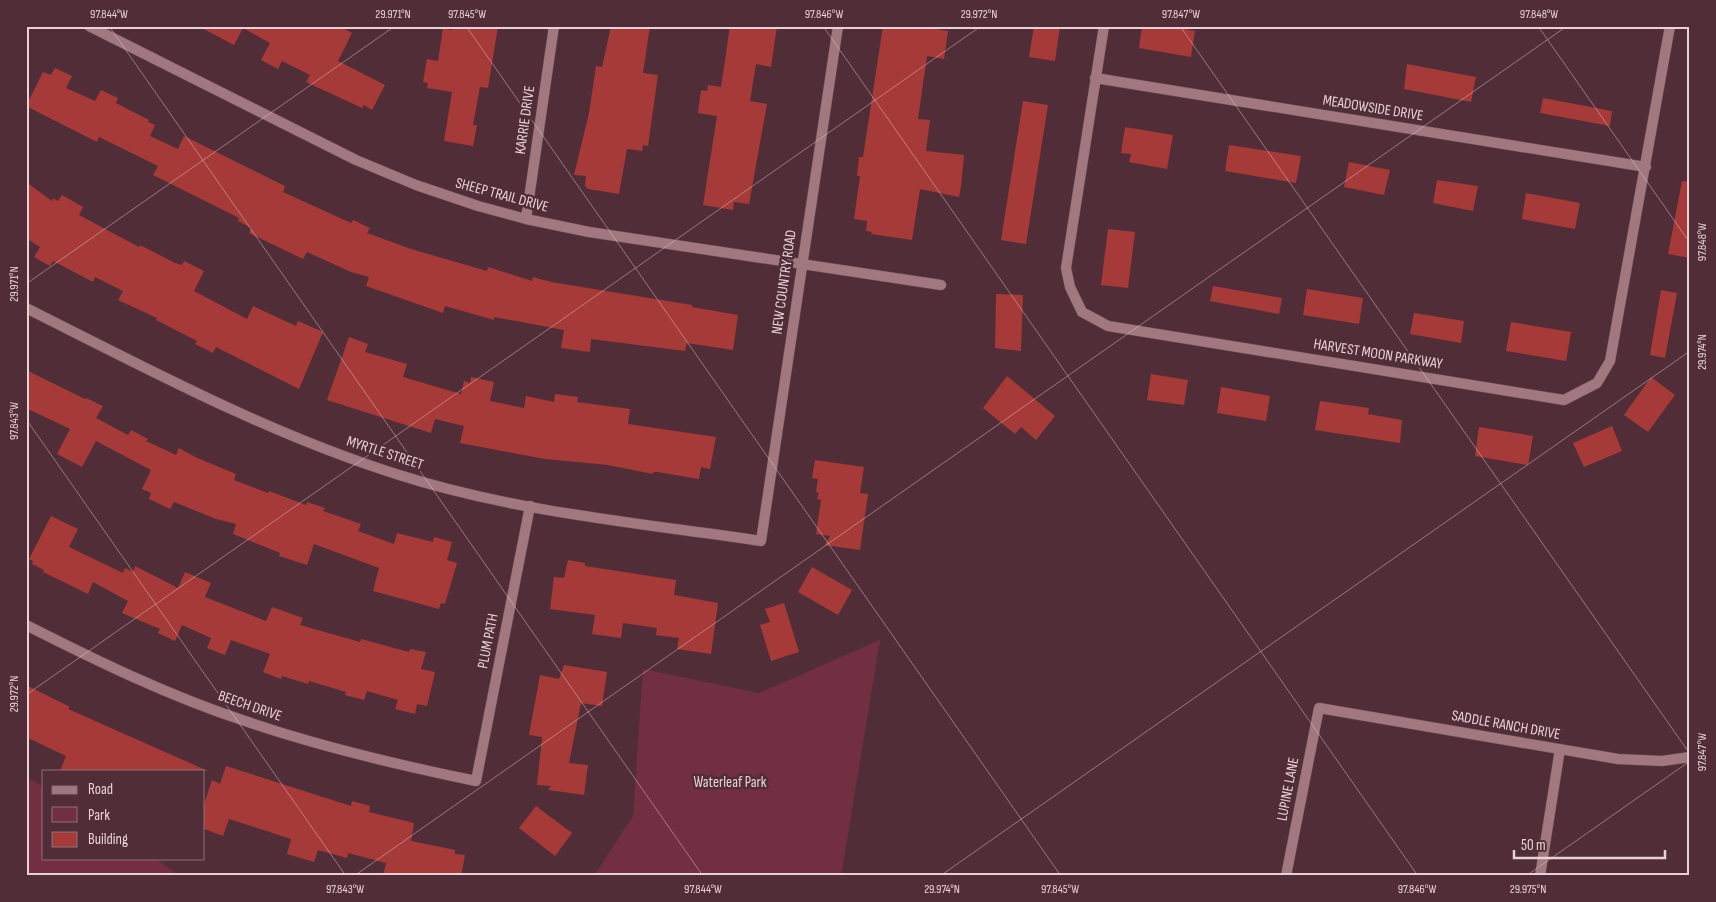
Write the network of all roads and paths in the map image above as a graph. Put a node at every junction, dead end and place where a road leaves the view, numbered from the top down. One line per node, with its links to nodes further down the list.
1 (89, 26): 8 (street, SHEEP TRAIL DRIVE)
2 (554, 26): 8 (street, KARRIE DRIVE)
3 (838, 26): 9 (street, NEW COUNTRY ROAD)
4 (1104, 26): 6 (street, HARVEST MOON PARKWAY)
5 (1670, 26): 7 (street, HARVEST MOON PARKWAY)
6 (1095, 78): 7 (street, MEADOWSIDE DRIVE); 7 (street, HARVEST MOON PARKWAY)
7 (1646, 167)
8 (526, 219): 9 (street, SHEEP TRAIL DRIVE)
9 (802, 264): 10 (street, SHEEP TRAIL DRIVE); 13 (street, NEW COUNTRY ROAD)
10 (941, 285)
11 (26, 308): 12 (street, MYRTLE STREET)
12 (530, 506): 13 (street, MYRTLE STREET); 18 (street, PLUM PATH)
13 (761, 541)
14 (26, 625): 18 (street, BEECH DRIVE)
15 (1318, 708): 16 (street, SADDLE RANCH DRIVE); 19 (street, LUPINE LANE)
16 (1560, 749): 17 (street, SADDLE RANCH DRIVE); 20 (street)
17 (1690, 758)
18 (476, 781)
19 (1286, 876)
20 (1540, 876)

